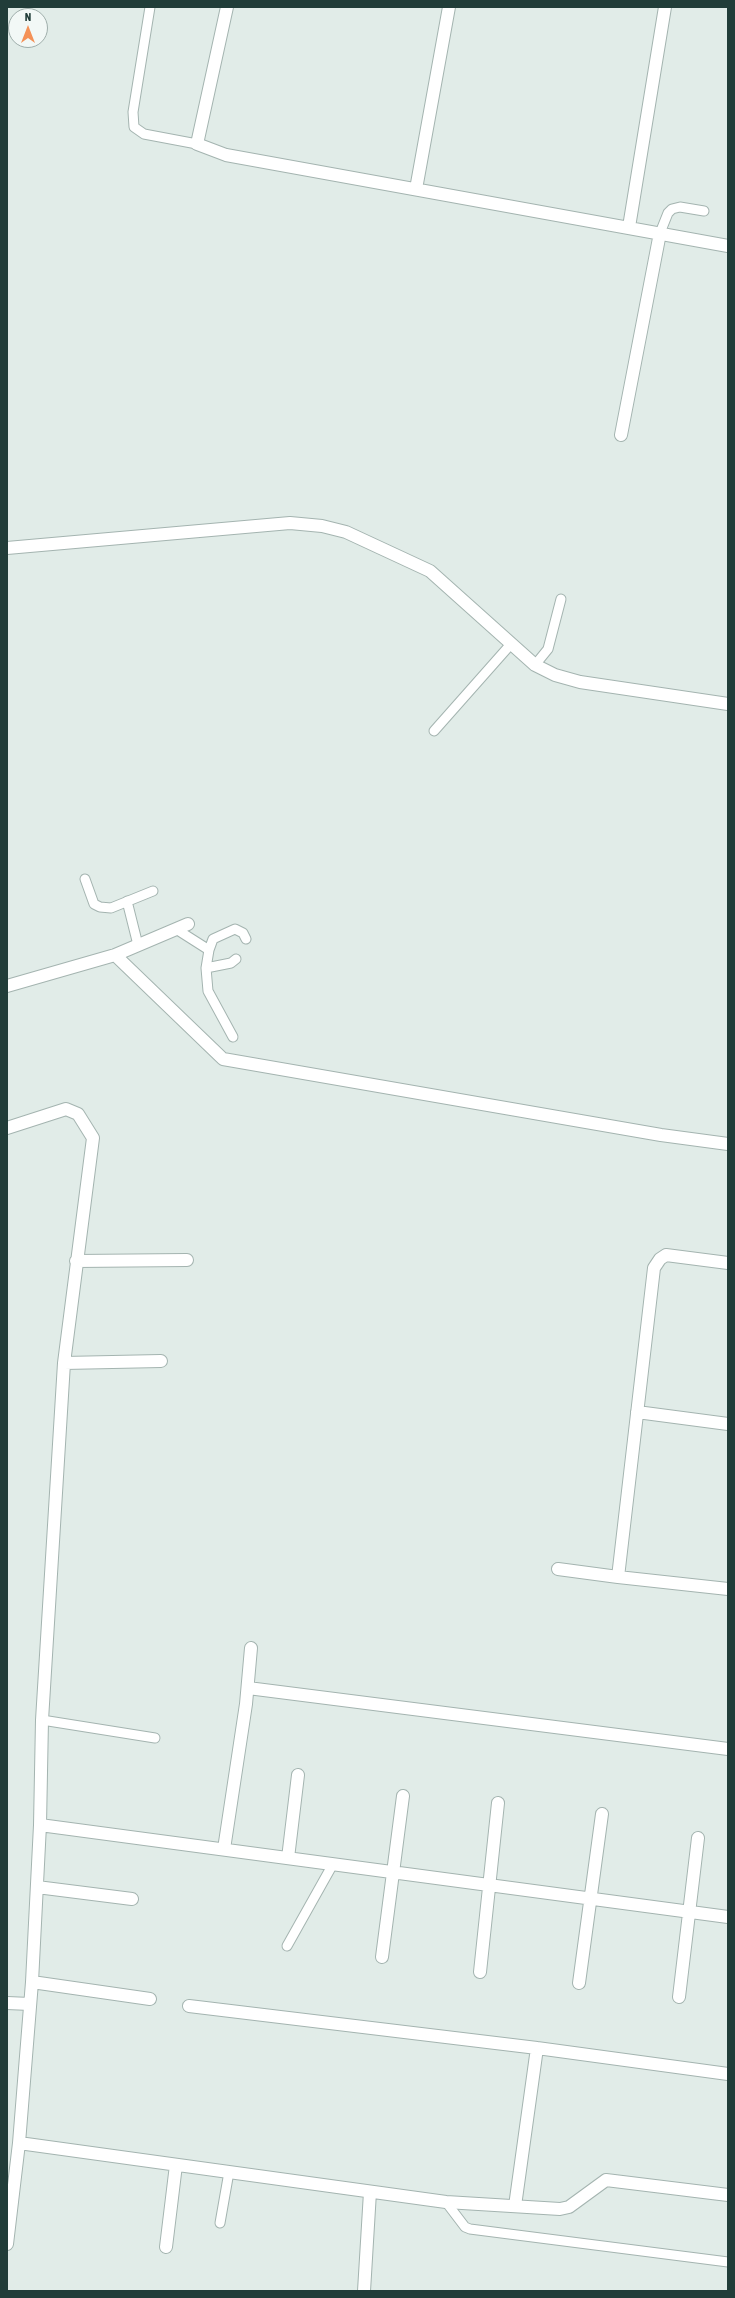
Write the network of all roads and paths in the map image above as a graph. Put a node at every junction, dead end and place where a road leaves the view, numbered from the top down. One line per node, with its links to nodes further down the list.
1 (150, 7): 5 (lane)
2 (227, 7): 5 (street)
3 (449, 7): 6 (street)
4 (665, 7): 8 (street)
5 (197, 144): 6 (street)
6 (416, 189): 8 (street)
7 (704, 211): 9 (lane)
8 (629, 227): 9 (street)
9 (660, 233): 10 (street); 11 (street)
10 (728, 246)
11 (621, 435)
12 (7, 548): 14 (street)
13 (561, 599): 15 (lane)
14 (511, 644): 15 (street); 17 (lane)
15 (535, 665): 16 (street)
16 (728, 704)
17 (434, 731)
18 (85, 879): 20 (lane)
19 (153, 891): 20 (lane)
20 (127, 902): 24 (lane)
21 (188, 924): 22 (street)
22 (176, 929): 24 (street); 25 (lane)
23 (246, 939): 25 (lane)
24 (138, 945): 26 (street)
25 (209, 950): 28 (lane)
26 (115, 955): 29 (street); 32 (street)
27 (236, 959): 28 (lane)
28 (206, 968): 30 (lane)
29 (7, 986)
30 (233, 1037)
31 (7, 1128): 34 (street)
32 (728, 1144)
33 (187, 1260): 34 (street)
34 (76, 1261): 37 (street)
35 (728, 1263): 38 (street)
36 (161, 1361): 37 (street)
37 (64, 1363): 45 (street)
38 (637, 1412): 39 (street); 41 (street)
39 (728, 1424)
40 (558, 1569): 41 (street)
41 (618, 1577): 42 (street)
42 (728, 1589)
43 (251, 1648): 44 (street)
44 (248, 1688): 47 (street); 54 (street)
45 (42, 1720): 46 (lane); 52 (street)
46 (155, 1738)
47 (728, 1749)
48 (298, 1775): 55 (street)
49 (403, 1796): 57 (street)
50 (498, 1803): 58 (street)
51 (602, 1814): 60 (street)
52 (40, 1825): 54 (street); 59 (street)
53 (698, 1838): 62 (street)
54 (224, 1849): 55 (street)
55 (288, 1858): 56 (street)
56 (333, 1864): 57 (street); 64 (lane)
57 (392, 1872): 58 (street); 65 (street)
58 (487, 1884): 60 (street); 66 (street)
59 (37, 1887): 61 (street); 67 (street)
60 (589, 1898): 62 (street); 68 (street)
61 (132, 1899)
62 (691, 1912): 63 (street); 69 (street)
63 (728, 1917)
64 (287, 1946)
65 (382, 1956)
66 (480, 1972)
67 (32, 1982): 70 (street); 72 (street)
68 (579, 1983)
69 (679, 1997)
70 (150, 2000)
71 (7, 2003): 72 (street)
72 (30, 2004): 76 (street)
73 (189, 2006): 74 (street)
74 (536, 2048): 75 (street); 82 (street)
75 (728, 2074)
76 (19, 2143): 77 (street); 84 (street)
77 (176, 2165): 78 (street); 85 (street)
78 (229, 2172): 79 (street); 83 (lane)
79 (370, 2192): 81 (street); 87 (street)
80 (728, 2195): 82 (street)
81 (446, 2202): 82 (street); 86 (lane)
82 (515, 2206)
83 (220, 2223)
84 (7, 2244)
85 (166, 2247)
86 (728, 2262)
87 (364, 2291)

